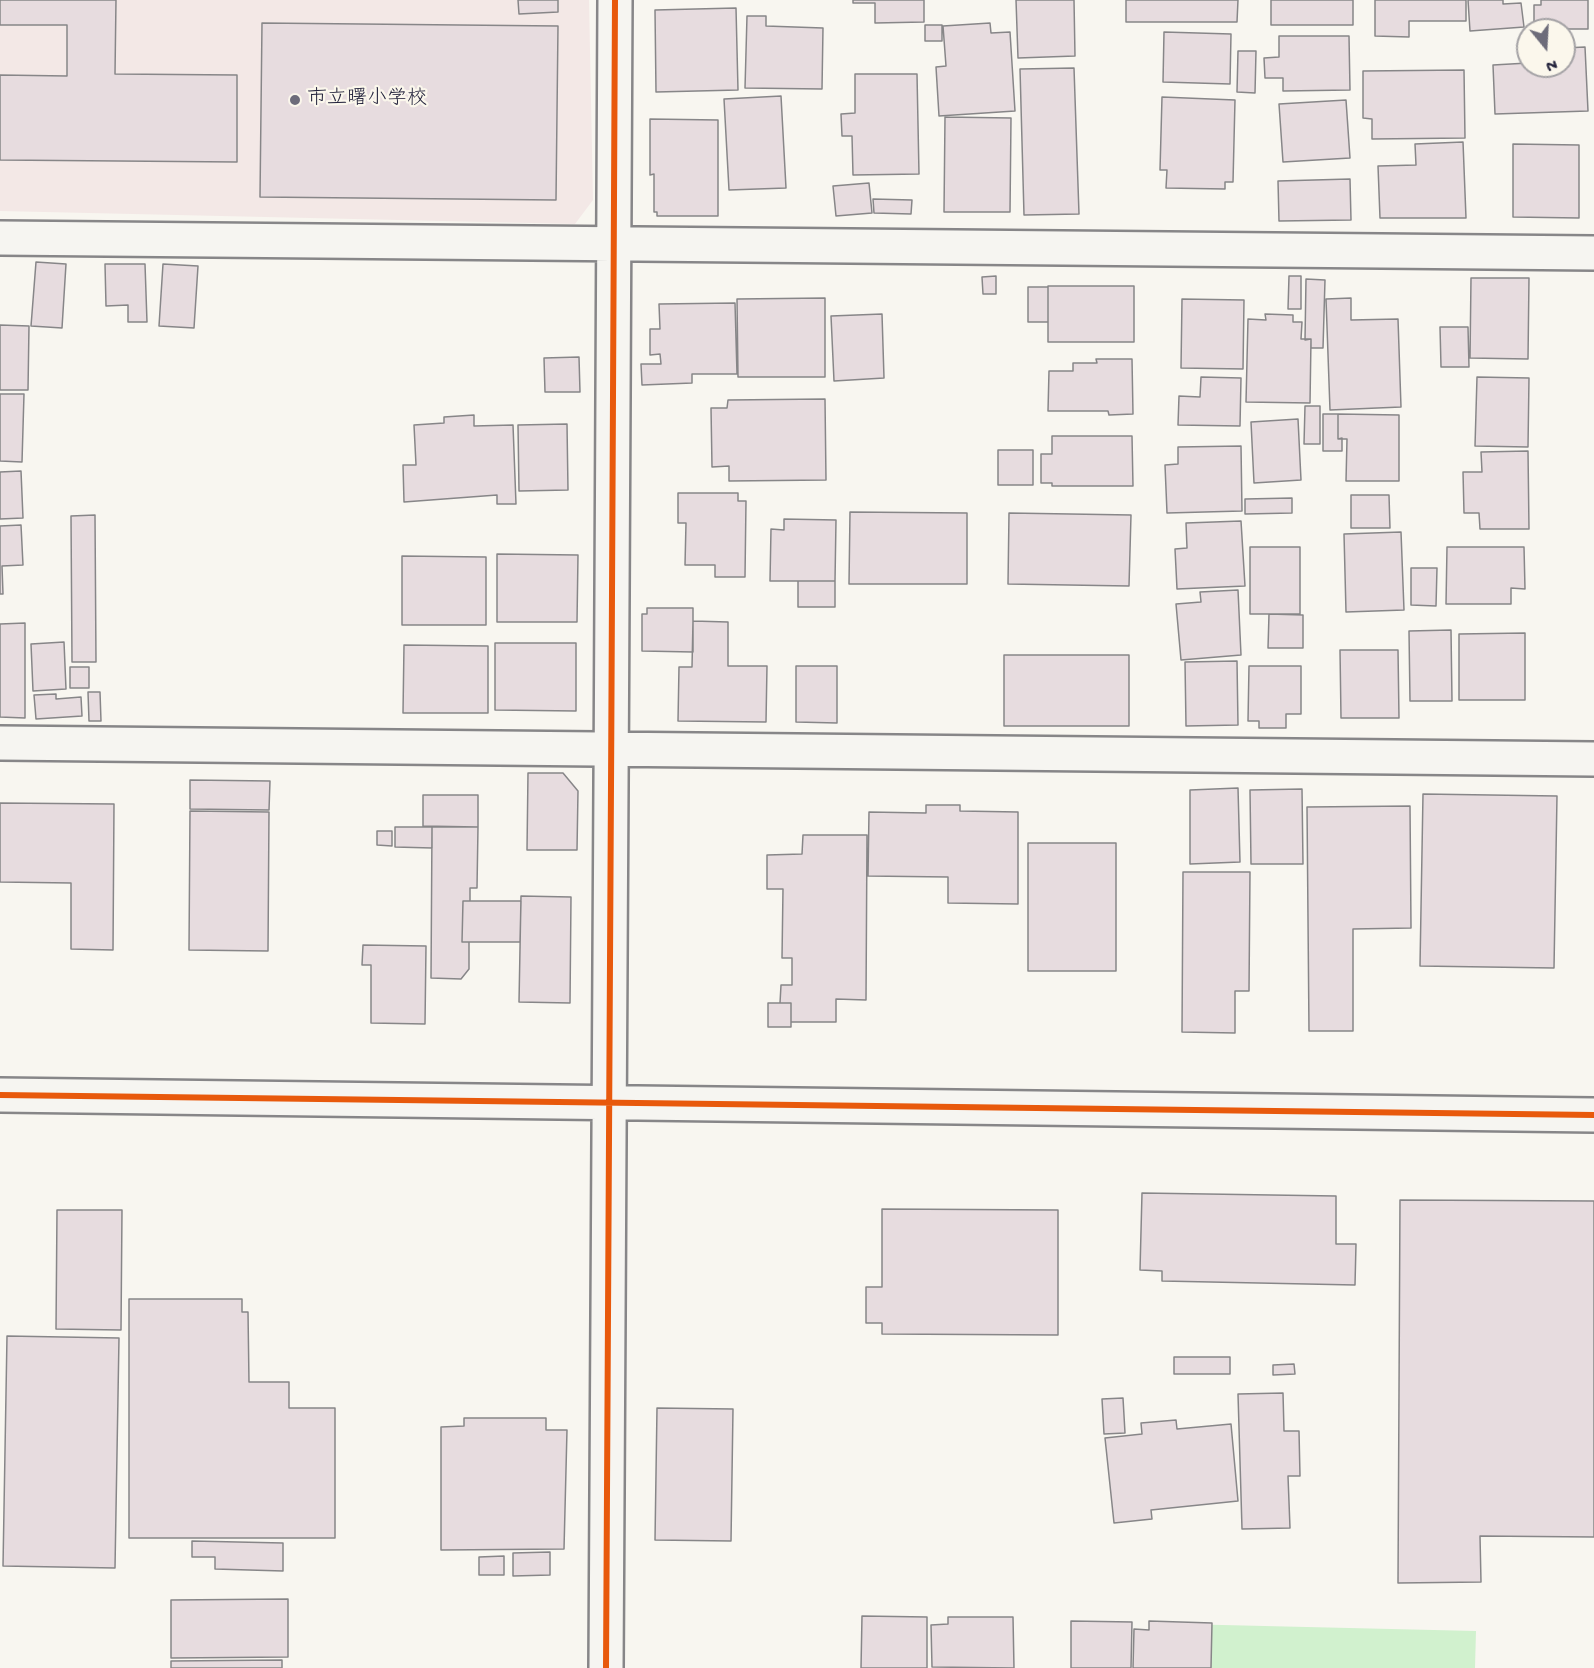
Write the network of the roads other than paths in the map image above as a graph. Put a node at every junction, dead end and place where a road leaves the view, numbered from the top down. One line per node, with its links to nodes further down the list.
1 (615, 0): 3 (street)
2 (0, 238): 3 (street)
3 (613, 243): 4 (street); 6 (street)
4 (1594, 253)
5 (0, 743): 6 (street)
6 (609, 748): 7 (street); 9 (street)
7 (1594, 759)
8 (0, 1095): 9 (street)
9 (611, 1102): 10 (street); 11 (street)
10 (1594, 1115)
11 (606, 1668)

